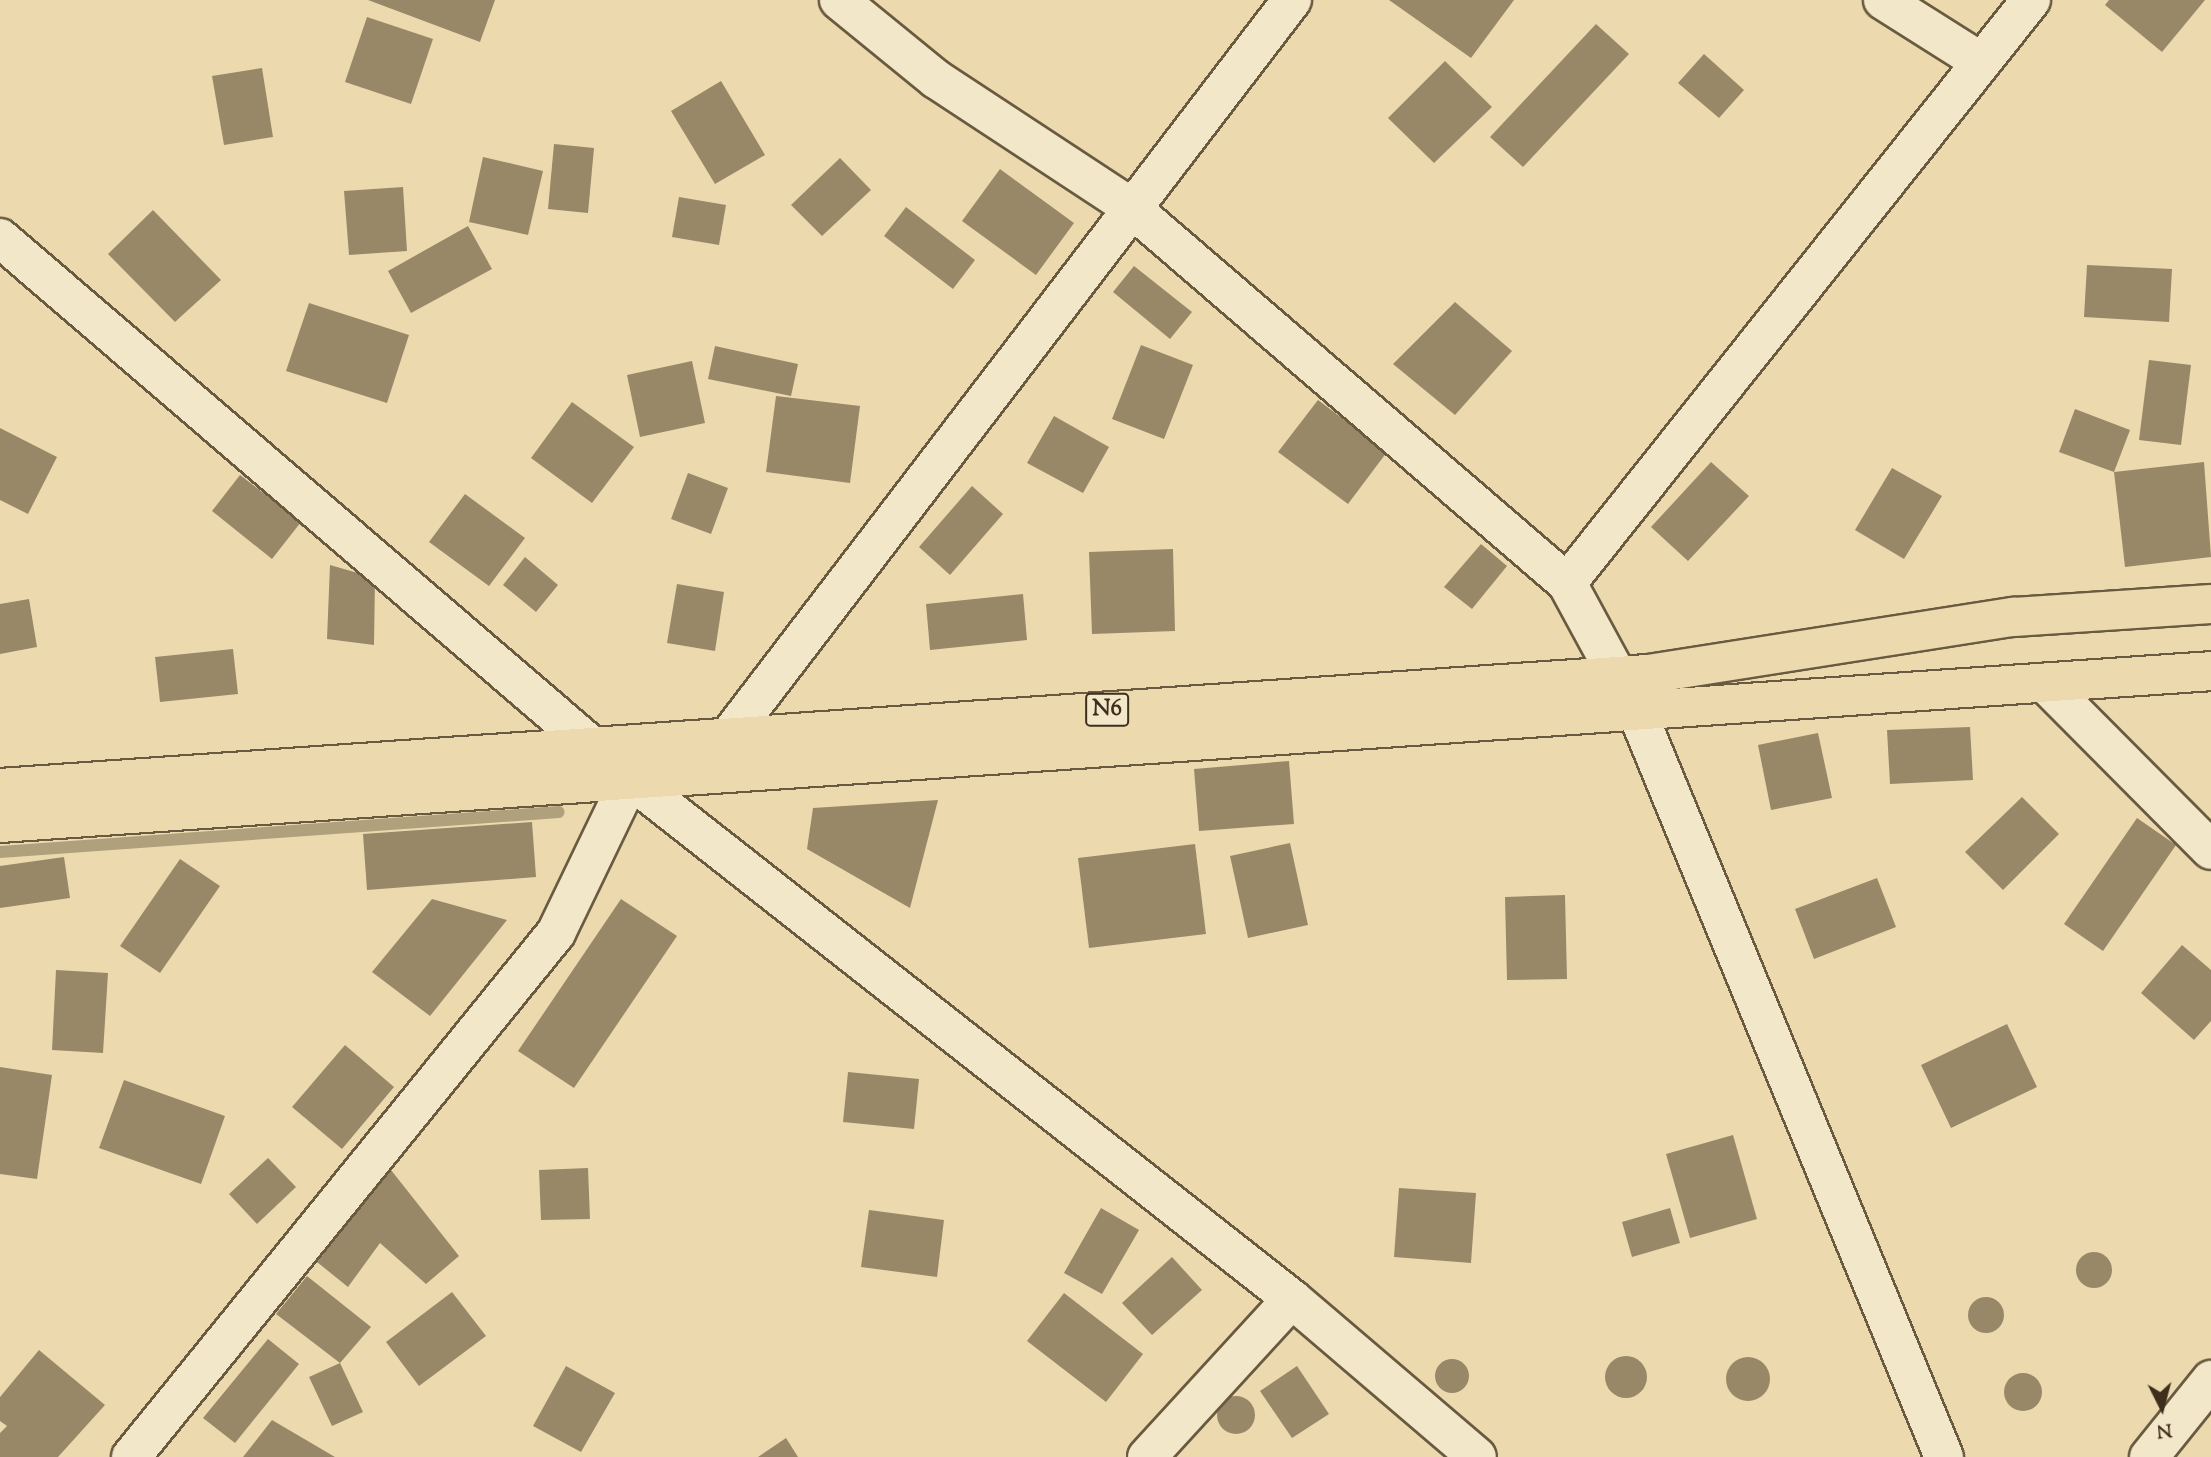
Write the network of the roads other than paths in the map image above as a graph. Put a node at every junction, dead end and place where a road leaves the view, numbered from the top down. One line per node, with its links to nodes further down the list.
1 (839, 0): 6 (street)
2 (1292, 0): 6 (street)
3 (1883, 0): 5 (street)
4 (2031, 0): 5 (street)
5 (1981, 62): 8 (street)
6 (1129, 206): 8 (street); 14 (street)
7 (0, 238): 15 (street)
8 (1567, 583): 11 (street)
9 (2211, 604): 11 (highway, N6)
10 (2211, 671): 12 (highway, N6)
11 (1615, 676): 13 (street); 14 (highway, N6)
12 (2045, 683): 13 (highway, N6); 20 (street)
13 (1637, 712): 16 (highway, N6); 26 (street)
14 (731, 736): 15 (highway, N6); 16 (street)
15 (597, 747): 17 (street); 18 (highway, N6)
16 (698, 774): 17 (highway, N6)
17 (631, 779): 19 (highway, N6); 21 (street); 23 (street)
18 (0, 788)
19 (0, 823)
20 (2211, 850)
21 (1292, 1299): 24 (street); 25 (street)
22 (2211, 1380): 27 (street)
23 (131, 1457)
24 (1147, 1457)
25 (1477, 1457)
26 (1944, 1457)
27 (2149, 1457)

